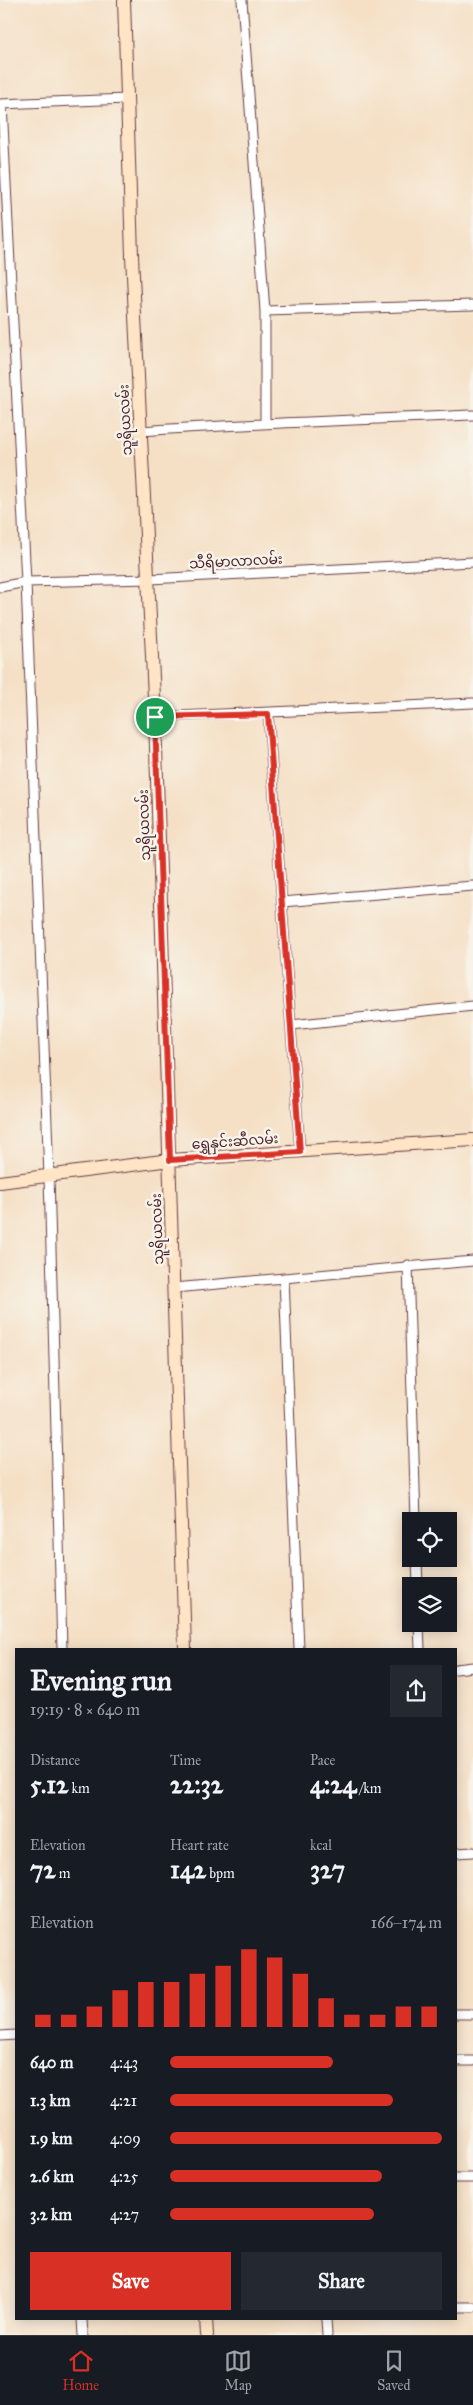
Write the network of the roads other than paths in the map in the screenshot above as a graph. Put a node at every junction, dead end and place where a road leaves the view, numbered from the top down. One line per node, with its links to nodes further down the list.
1 (124, 0): 3 (street, သူရိယလမ်း)
2 (242, 0): 6 (street)
3 (127, 99): 4 (street); 9 (street, သူရိယလမ်း)
4 (1, 104): 12 (street)
5 (473, 305): 6 (street)
6 (265, 310): 8 (street)
7 (473, 415): 8 (street)
8 (265, 422): 9 (street)
9 (140, 431): 11 (street, သူရိယလမ်း)
10 (473, 562): 11 (street, သီရိမာလာလမ်း)
11 (150, 579): 12 (street, သီရိမာလာလမ်း); 16 (street, သူရိယလမ်း)
12 (26, 582): 13 (street, သီရိမာလာလမ်း); 24 (street)
13 (0, 587)
14 (473, 703): 15 (street)
15 (268, 714): 16 (street); 18 (street)
16 (155, 717): 23 (street, သူရိယလမ်း)
17 (473, 886): 18 (street)
18 (282, 902): 20 (street)
19 (473, 1006): 20 (street)
20 (291, 1025): 22 (street)
21 (473, 1140): 22 (street, ရွှေနှင်းဆီလမ်း)
22 (300, 1152): 23 (street, ရွှေနှင်းဆီလမ်း)
23 (170, 1160): 24 (street, ရွှေနှင်းဆီလမ်း); 29 (street, သူရိယလမ်း)
24 (49, 1176): 25 (street, ရွှေနှင်းဆီလမ်း); 32 (street)
25 (0, 1182)
26 (473, 1261): 27 (street)
27 (408, 1265): 28 (street); 30 (street)
28 (284, 1278): 29 (street); 34 (street)
29 (174, 1288): 33 (street, သူရိယလမ်း)
30 (416, 1512)
31 (419, 1632): 35 (street)
32 (62, 1648)
33 (185, 1648)
34 (299, 1648)
35 (420, 1648)
36 (473, 1667): 37 (street)
37 (457, 1669)
38 (473, 1852): 39 (street)
39 (457, 1853)
40 (457, 2014): 41 (street)
41 (473, 2014)
42 (15, 2035): 43 (street)
43 (0, 2036)
44 (473, 2061): 45 (street)
45 (457, 2062)
46 (457, 2178): 47 (street)
47 (473, 2178)
48 (473, 2306): 49 (street)
49 (457, 2307)
50 (82, 2320): 53 (street)
51 (206, 2320): 54 (street)
52 (326, 2320): 55 (street)
53 (83, 2335)
54 (207, 2335)
55 (327, 2335)

